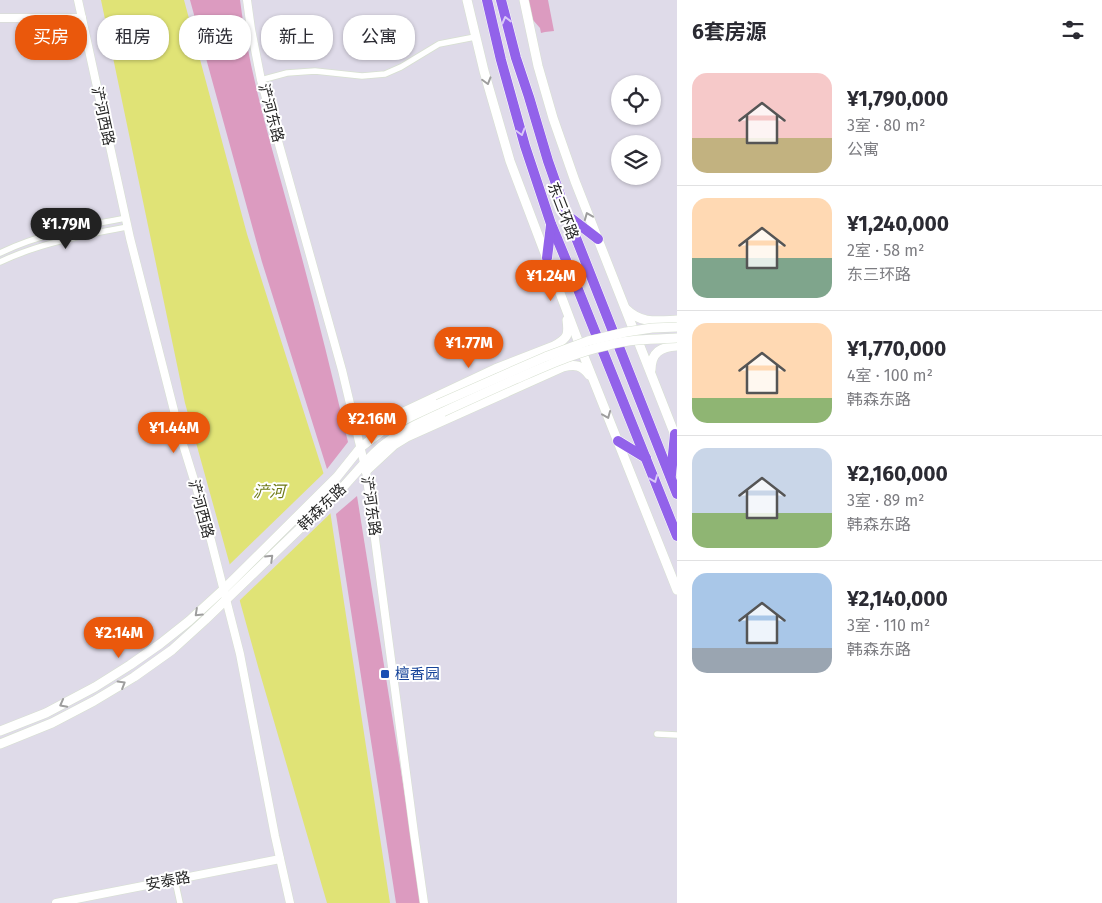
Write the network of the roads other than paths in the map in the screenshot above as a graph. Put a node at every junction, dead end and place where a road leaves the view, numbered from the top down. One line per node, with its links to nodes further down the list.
1 (78, 0): 7 (street, 浐河西路)
2 (247, 0): 12 (street, 浐河东路)
3 (467, 0): 10 (main road)
4 (487, 0): 15 (highway, 东三环路, one-way to 15)
5 (501, 0): 13 (highway, 东三环路, one-way to 5)
6 (524, 0): 17 (main road, one-way to 6)
7 (81, 15)
8 (0, 18): 9 (street)
9 (15, 18)
10 (475, 37): 12 (street); 19 (main road, one-way to 19)
11 (87, 41): 14 (street, 浐河西路)
12 (262, 80): 31 (street, 浐河东路)
13 (567, 215): 17 (highway); 39 (highway, 东三环路)
14 (126, 218): 16 (street, 浐河西路); 18 (street)
15 (551, 224): 19 (highway); 37 (highway, 东三环路)
16 (128, 227): 20 (street); 42 (street, 浐河西路)
17 (598, 239): 22 (main road)
18 (0, 253)
19 (547, 258): 21 (main road)
20 (0, 262)
21 (564, 304): 28 (main road); 29 (main road)
22 (625, 308): 23 (main road); 27 (main road)
23 (677, 320)
24 (677, 328): 30 (main road, 韩森东路, bridge)
25 (677, 338): 30 (main road, 韩森东路, bridge)
26 (677, 346): 27 (main road)
27 (651, 373): 34 (main road)
28 (596, 386): 35 (main road, one-way to 35); 38 (main road)
29 (418, 406): 32 (main road); 33 (street)
30 (440, 408): 33 (main road, 韩森东路); 38 (main road, 韩森东路)
31 (352, 410): 32 (main road); 36 (street, 浐河东路)
32 (393, 417): 33 (street)
33 (410, 417): 36 (main road, 韩森东路)
34 (676, 437): 39 (highway)
35 (618, 441): 37 (highway); 43 (main road)
36 (361, 447): 38 (street, 浐河东路); 42 (main road, 韩森东路)
37 (646, 458): 41 (highway, 东三环路, one-way to 41)
38 (365, 467): 44 (main road, 韩森东路, one-way to 38); 54 (street, 浐河东路)
39 (671, 479): 40 (highway, 东三环路)
40 (677, 494)
41 (677, 536)
42 (224, 588): 44 (street, 浐河西路); 45 (main road, 韩森东路, one-way to 45)
43 (677, 590)
44 (227, 599): 48 (main road, 韩森东路, one-way to 44); 49 (street, 浐河西路)
45 (0, 731)
46 (656, 734): 47 (street)
47 (677, 735)
48 (0, 744)
49 (280, 859): 50 (street, 安泰路); 53 (street, 浐河西路)
50 (176, 880): 51 (street, 安泰路); 52 (street)
51 (56, 903)
52 (180, 903)
53 (290, 903)
54 (424, 903)

